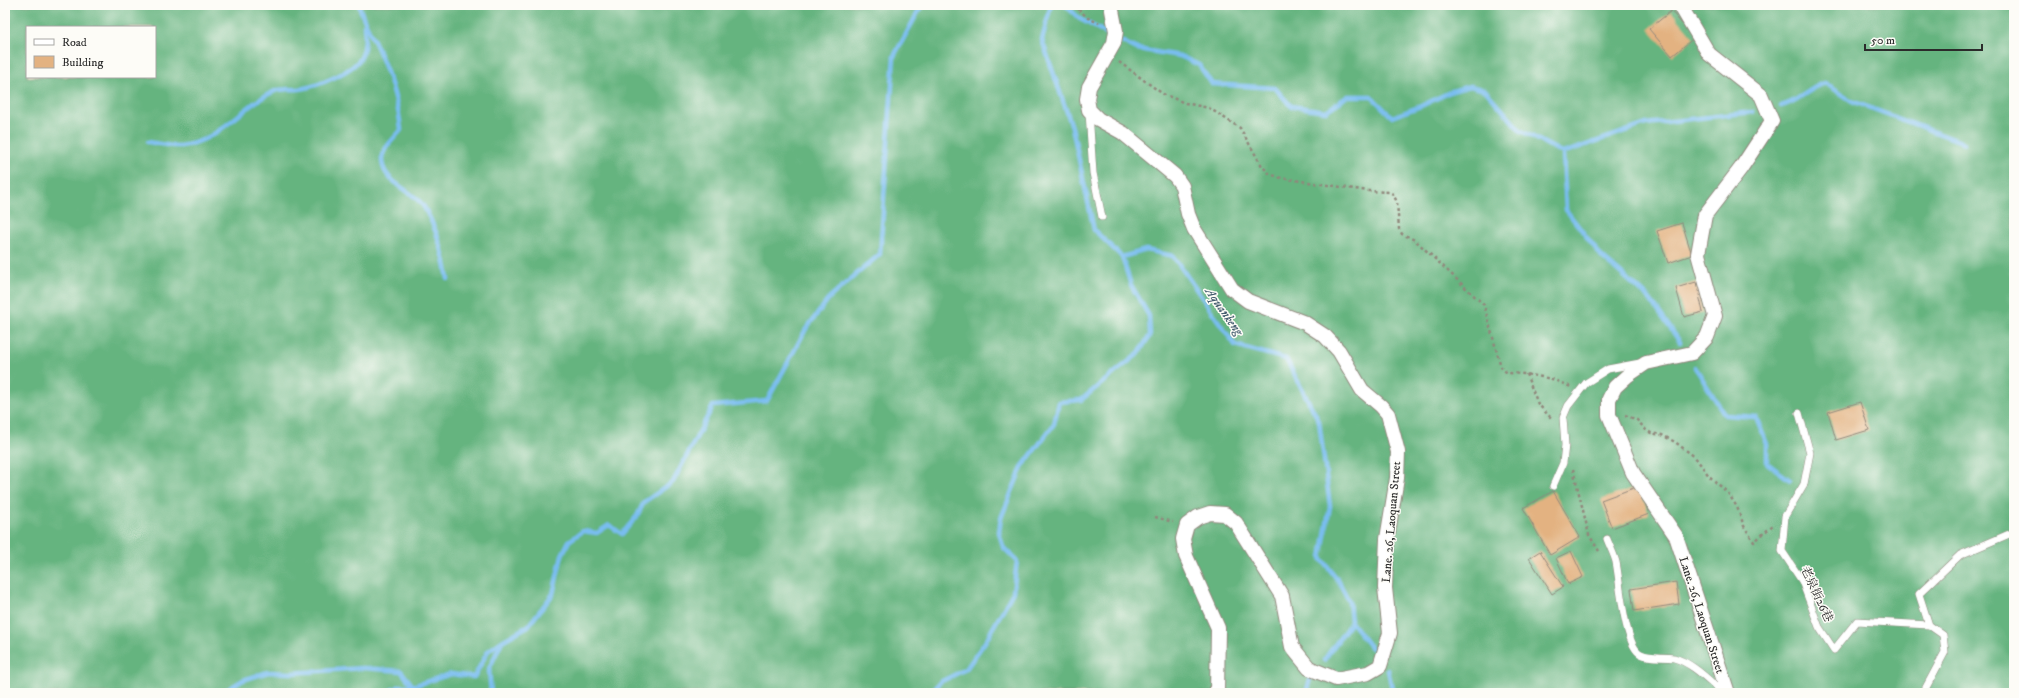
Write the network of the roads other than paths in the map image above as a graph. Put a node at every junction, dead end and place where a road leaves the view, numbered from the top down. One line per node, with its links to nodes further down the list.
1 (1110, 5): 3 (street)
2 (1680, 5): 5 (street)
3 (1089, 110): 4 (lane); 11 (street, Lane. 26, Laoquan Street)
4 (1102, 217)
5 (1646, 363): 7 (lane); 13 (street, Lane. 26, Laoquan Street)
6 (1799, 412): 10 (lane, 老泉街26巷)
7 (1552, 486)
8 (2014, 532): 10 (lane)
9 (1607, 539): 12 (lane)
10 (1929, 626): 14 (lane)
11 (1217, 693)
12 (1724, 693)
13 (1728, 693)
14 (1923, 693)

